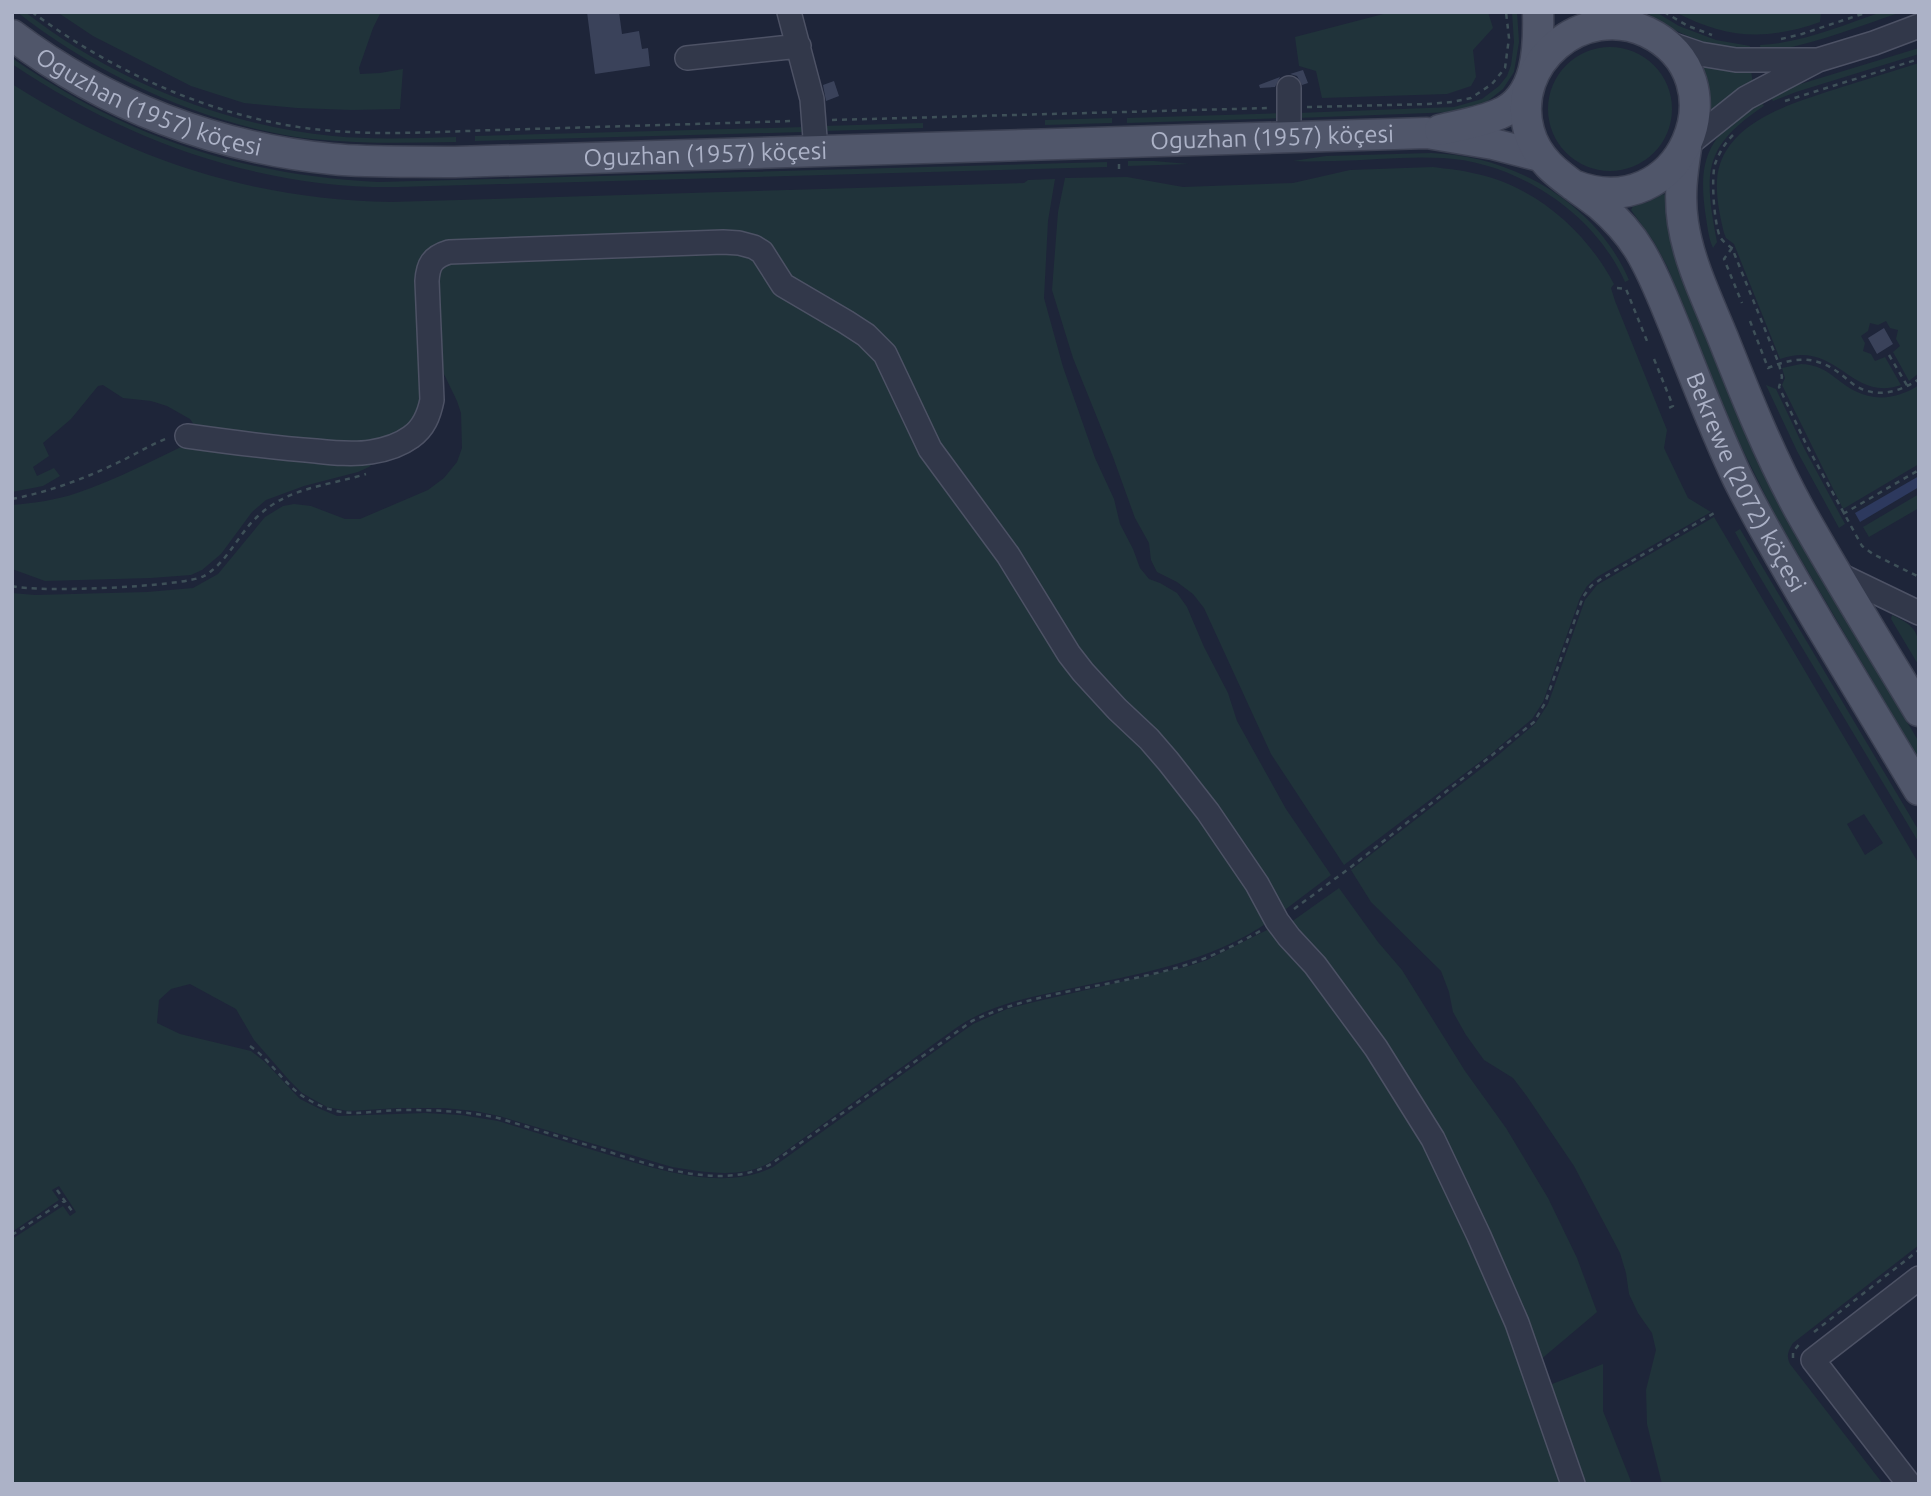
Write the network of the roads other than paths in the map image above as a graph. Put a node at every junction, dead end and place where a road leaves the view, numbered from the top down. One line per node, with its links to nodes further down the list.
1 (789, 12): 7 (street)
2 (1538, 12): 10 (main road, Bekrewe (2072) köçesi)
3 (1622, 20): 4 (main road, Bekrewe (2072) köçesi); 10 (main road, Bekrewe (2072) köçesi)
4 (1662, 26): 9 (street); 14 (main road, Bekrewe (2072) köçesi)
5 (1919, 26): 9 (street)
6 (12, 35): 15 (main road, Oguzhan (1957) köçesi)
7 (799, 46): 8 (street); 15 (street)
8 (687, 58)
9 (1818, 60): 14 (street)
10 (1535, 71): 12 (main road, Oguzhan (1957) köçesi); 16 (main road, Bekrewe (2072) köçesi)
11 (1289, 98): 13 (street)
12 (1427, 133): 13 (main road, Oguzhan (1957) köçesi); 16 (main road, Oguzhan (1957) köçesi)
13 (1289, 137): 15 (main road, Oguzhan (1957) köçesi)
14 (1686, 146): 17 (main road, Bekrewe (2072) köçesi); 19 (main road, Bekrewe (2072) köçesi)
15 (816, 151)
16 (1540, 156): 17 (main road, Bekrewe (2072) köçesi)
17 (1573, 184): 22 (main road, Bekrewe (2072) köçesi)
18 (187, 436): 24 (street)
19 (1838, 574): 20 (street); 21 (main road, Bekrewe (2072) köçesi)
20 (1919, 613)
21 (1919, 711)
22 (1919, 790)
23 (1919, 1278): 25 (street)
24 (1573, 1484)
25 (1909, 1484)

